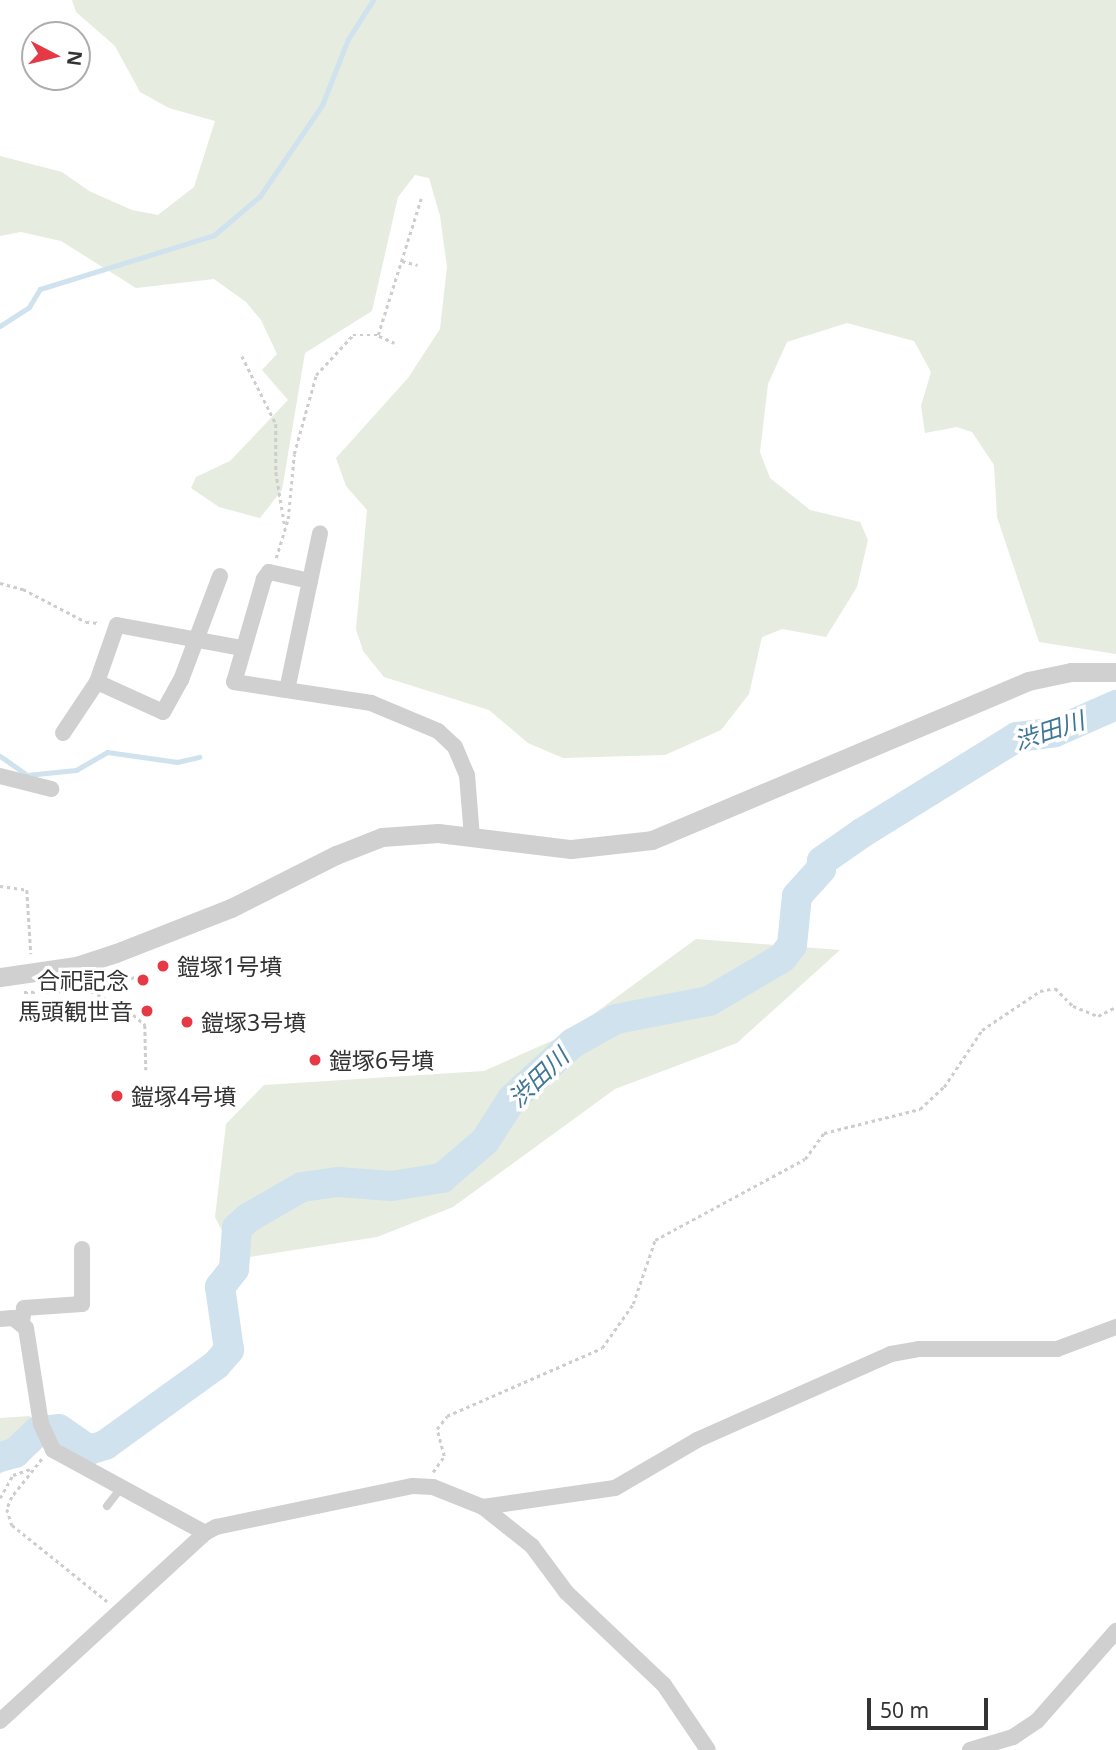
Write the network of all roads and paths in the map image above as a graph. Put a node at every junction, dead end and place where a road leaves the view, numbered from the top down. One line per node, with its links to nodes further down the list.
1 (421, 199): 2 (path)
2 (402, 261): 3 (path); 4 (path)
3 (418, 265)
4 (378, 335): 5 (path); 7 (path)
5 (395, 343)
6 (242, 356): 7 (path)
7 (285, 531): 9 (path)
8 (320, 533): 11 (street)
9 (269, 572): 11 (street); 15 (street)
10 (220, 576): 14 (street)
11 (310, 581): 18 (street)
12 (0, 583): 13 (path)
13 (117, 625): 14 (street); 17 (street)
14 (196, 638): 15 (street); 17 (street)
15 (241, 648): 18 (street)
16 (1116, 672): 22 (street)
17 (97, 682): 19 (street)
18 (287, 690): 22 (street)
19 (63, 733)
20 (0, 776): 21 (street)
21 (51, 789)
22 (472, 838): 26 (street)
23 (0, 886): 26 (path)
24 (144, 974): 27 (path)
25 (0, 977): 26 (street)
26 (27, 980): 27 (path)
27 (91, 991): 29 (path)
28 (1116, 1007): 36 (path)
29 (146, 1070)
30 (82, 1249): 32 (street)
31 (0, 1319): 32 (street)
32 (22, 1322): 34 (street)
33 (1116, 1327): 40 (street)
34 (46, 1438): 35 (path); 37 (street)
35 (31, 1469): 38 (path); 42 (path)
36 (424, 1486): 40 (street); 41 (street)
37 (121, 1488): 39 (lane); 41 (street)
38 (0, 1498)
39 (107, 1506)
40 (483, 1507): 47 (street)
41 (205, 1533): 42 (street)
42 (120, 1611): 46 (street)
43 (1116, 1631): 44 (street)
44 (1095, 1654): 45 (street); 48 (street)
45 (1116, 1655)
46 (0, 1721)
47 (708, 1750)
48 (970, 1750)

